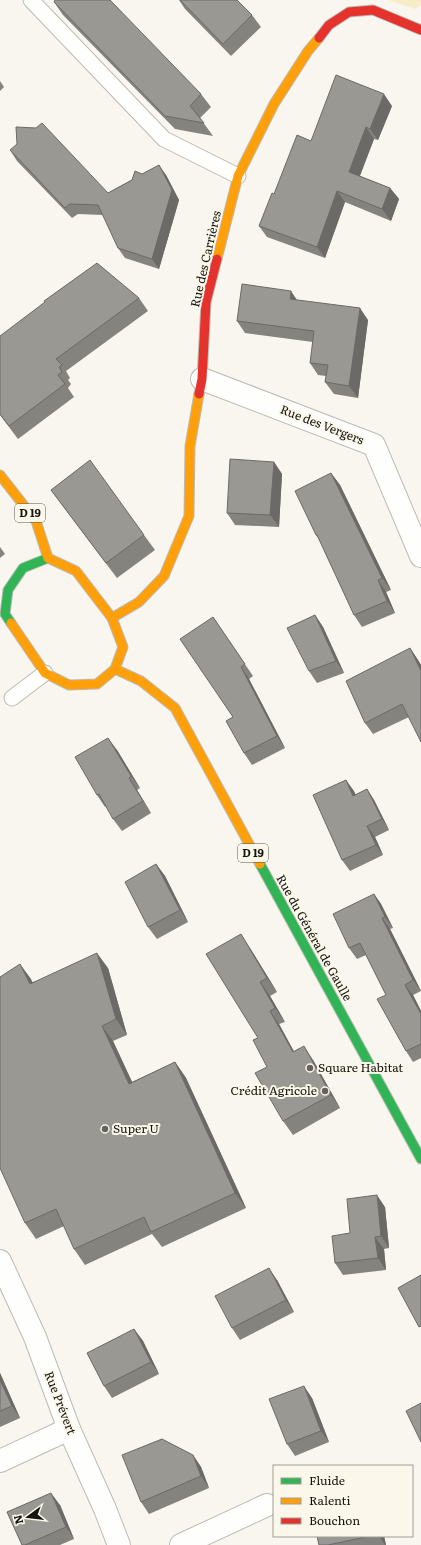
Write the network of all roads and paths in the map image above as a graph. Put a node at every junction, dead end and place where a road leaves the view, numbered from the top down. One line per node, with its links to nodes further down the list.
1 (31, 0): 4 (lane)
2 (345, 6): 3 (main road, Rue des Carrières); 4 (main road, Rue des Carrières)
3 (421, 30)
4 (238, 176): 5 (main road, Rue des Carrières)
5 (202, 379): 7 (street, Rue des Vergers); 10 (main road, Rue des Carrières)
6 (0, 475): 8 (main road, D 19)
7 (421, 556)
8 (48, 558): 9 (main road); 10 (main road)
9 (2, 615): 12 (main road)
10 (112, 618): 11 (main road)
11 (115, 669): 12 (main road); 14 (main road, Rue du Général de Gaulle / D 19)
12 (45, 673): 13 (lane)
13 (12, 698)
14 (421, 1159)
15 (0, 1261): 16 (street, Rue Prévert)
16 (69, 1429): 17 (street); 19 (street, Rue Prévert)
17 (0, 1460)
18 (267, 1505): 20 (street)
19 (119, 1545)
20 (181, 1545)

